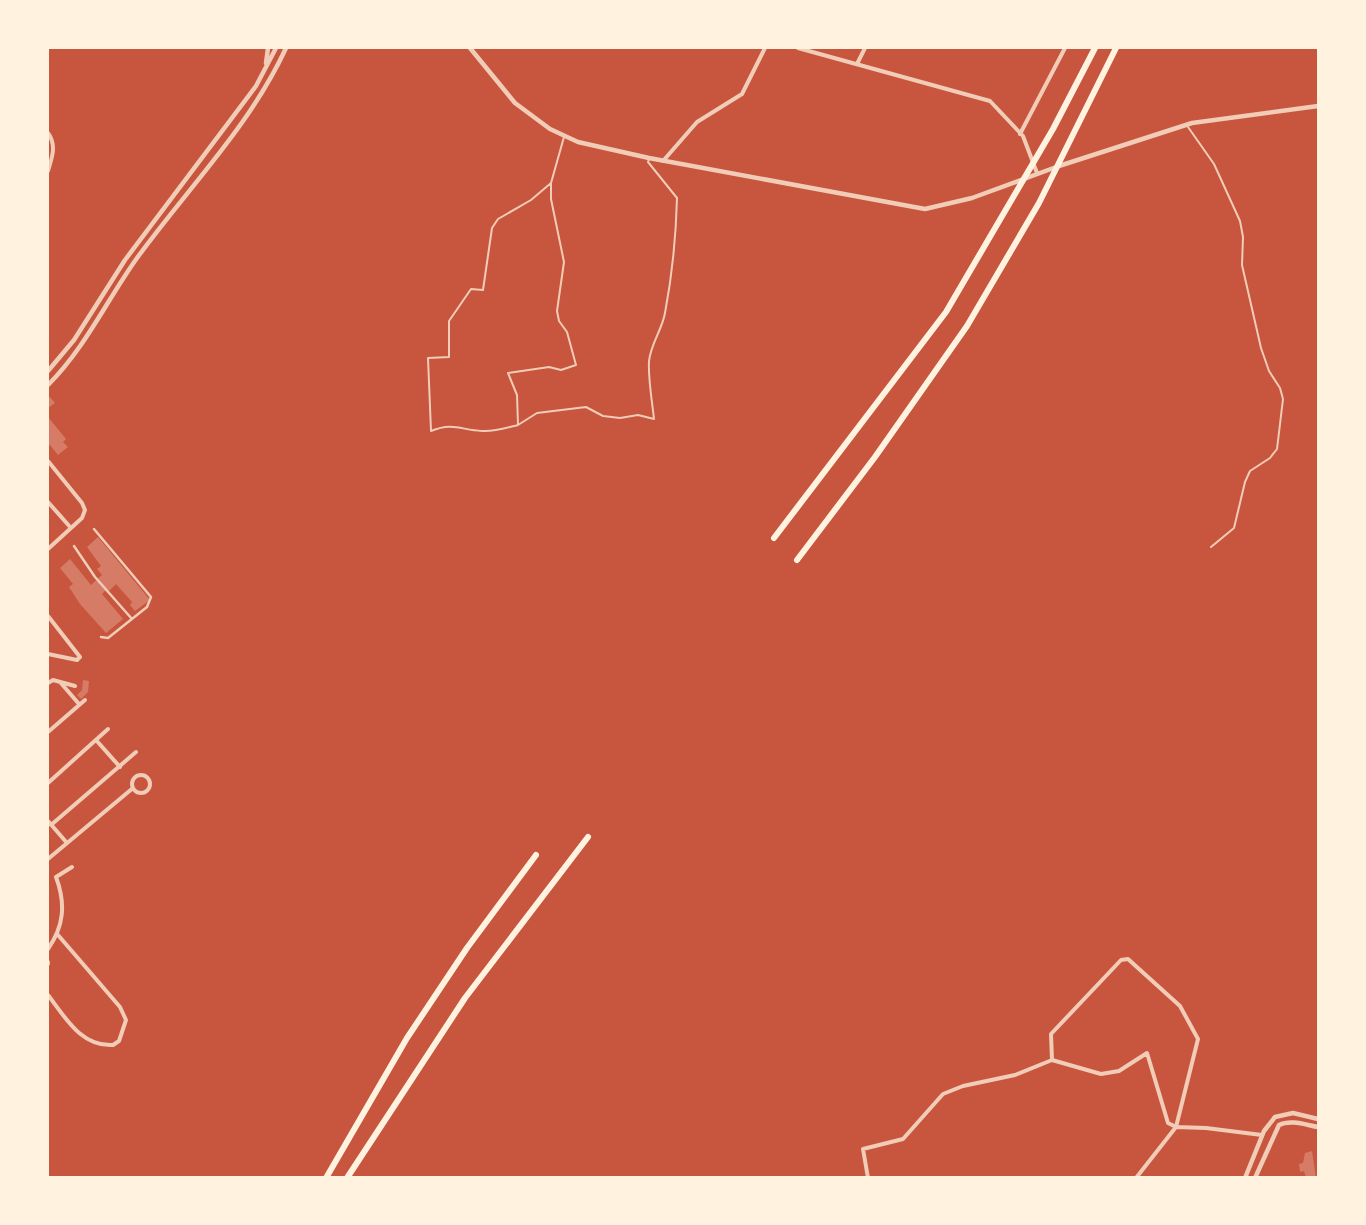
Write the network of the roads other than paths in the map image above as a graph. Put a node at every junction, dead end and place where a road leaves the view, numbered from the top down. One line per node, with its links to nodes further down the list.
1 (268, 48): 12 (street)
2 (276, 48): 12 (street)
3 (286, 48): 24 (street)
4 (470, 48): 17 (street)
5 (765, 48): 19 (street)
6 (798, 48): 11 (street)
7 (865, 48): 11 (street)
8 (1065, 48): 16 (street)
9 (1095, 48): 30 (highway)
10 (1116, 48): 34 (highway)
11 (858, 64): 16 (street)
12 (264, 72): 23 (street)
13 (1318, 106): 14 (street)
14 (1184, 126): 21 (street); 32 (lane)
15 (48, 134): 20 (street)
16 (1020, 134): 21 (street)
17 (564, 137): 18 (street); 22 (lane)
18 (649, 158): 19 (street); 25 (lane)
19 (663, 161): 21 (street)
20 (48, 171)
21 (1036, 174)
22 (551, 183): 25 (lane); 25 (lane)
23 (48, 371)
24 (48, 385)
25 (518, 425)
26 (48, 461): 28 (street)
27 (48, 502): 28 (street)
28 (71, 528): 33 (street)
29 (94, 530): 36 (street)
30 (774, 538)
31 (74, 546): 36 (street)
32 (1211, 547)
33 (48, 549)
34 (797, 560)
35 (48, 616): 38 (street)
36 (132, 619): 37 (street)
37 (101, 637)
38 (48, 654)
39 (60, 682): 40 (street); 41 (street); 43 (street)
40 (48, 684)
41 (75, 686)
42 (85, 700): 43 (street)
43 (79, 704): 45 (street)
44 (108, 729): 46 (street)
45 (48, 732)
46 (96, 740): 48 (street); 49 (street)
47 (136, 752): 48 (street)
48 (120, 767): 51 (street)
49 (48, 782)
50 (133, 788): 50 (street); 53 (street)
51 (49, 823): 53 (street)
52 (588, 837): 66 (highway)
53 (67, 842): 55 (street)
54 (536, 855): 65 (highway)
55 (48, 859)
56 (72, 868): 57 (street)
57 (58, 935): 58 (street); 59 (street)
58 (48, 949)
59 (48, 995)
60 (1052, 1060): 62 (street); 62 (street); 67 (street)
61 (1318, 1119): 64 (street)
62 (1176, 1127): 64 (street); 68 (street)
63 (1318, 1128): 70 (street)
64 (1262, 1135): 69 (street)
65 (326, 1178)
66 (347, 1178)
67 (868, 1178)
68 (1136, 1178)
69 (1244, 1178)
70 (1255, 1178)

